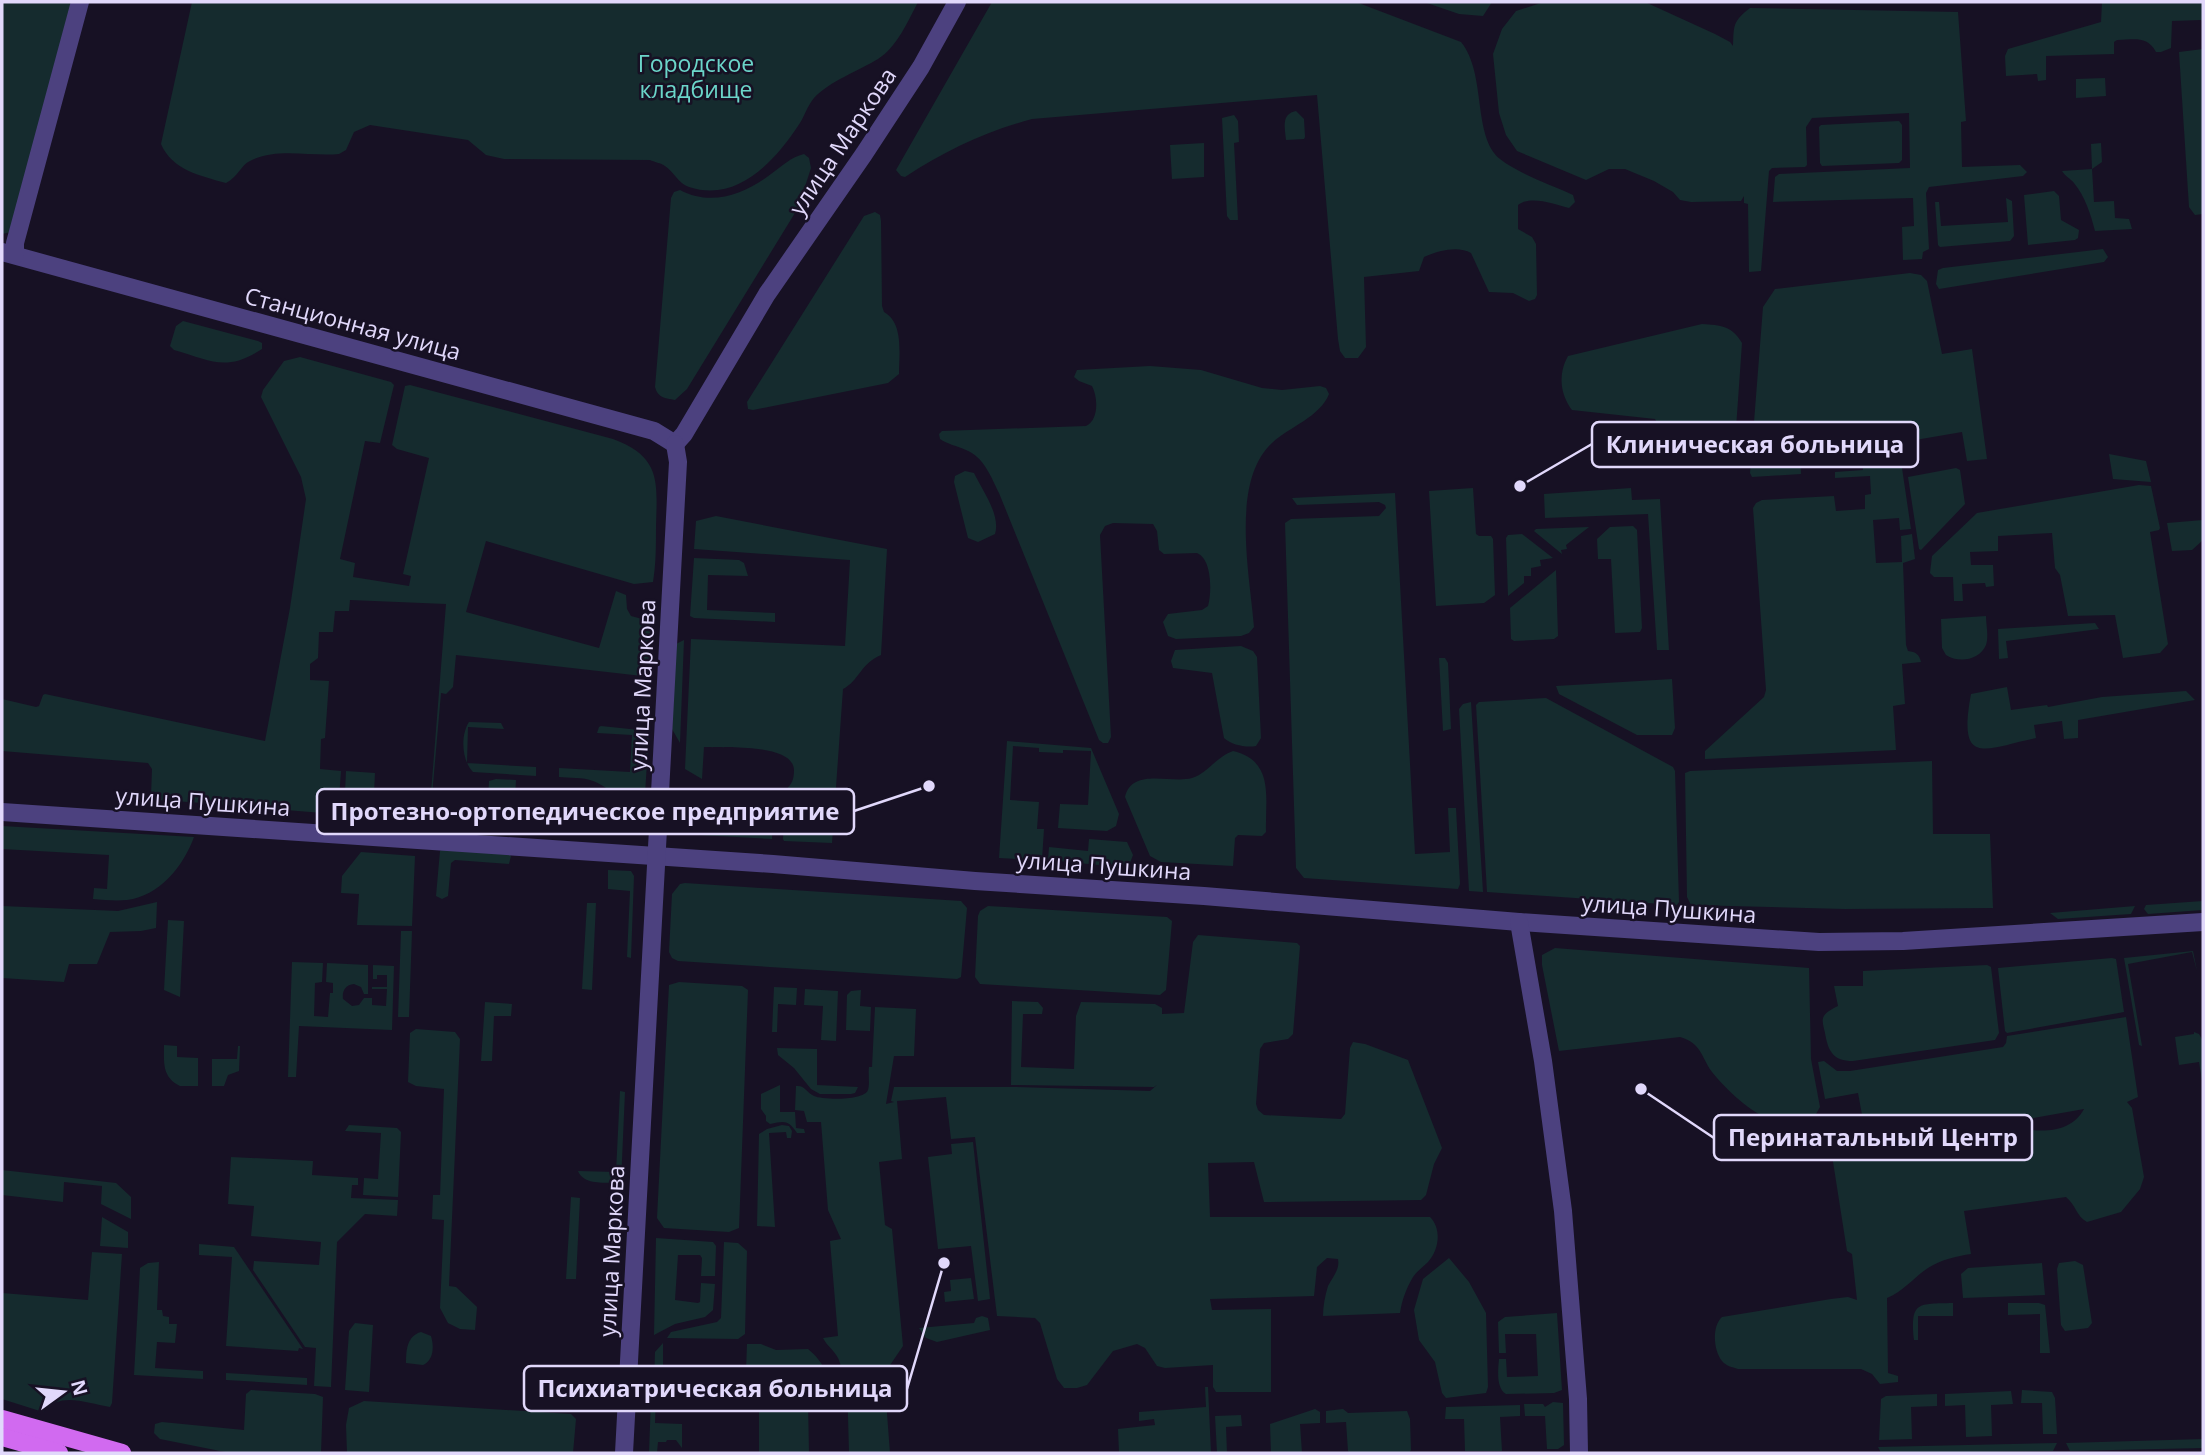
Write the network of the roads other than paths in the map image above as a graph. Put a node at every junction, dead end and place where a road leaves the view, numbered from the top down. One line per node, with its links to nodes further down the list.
1 (80, 2): 3 (street, Станционная улица)
2 (957, 2): 4 (street, улица Маркова)
3 (8, 253): 4 (street, Станционная улица)
4 (675, 444): 6 (street, улица Маркова)
5 (2, 812): 6 (street, улица Пушкина)
6 (657, 857): 7 (street, улица Пушкина); 13 (street, улица Маркова)
7 (1519, 922): 8 (street, улица Пушкина); 14 (street)
8 (2203, 922)
9 (2, 1419): 12 (main road)
10 (2, 1437): 11 (main road)
11 (59, 1453)
12 (122, 1453)
13 (624, 1453)
14 (1579, 1453)

